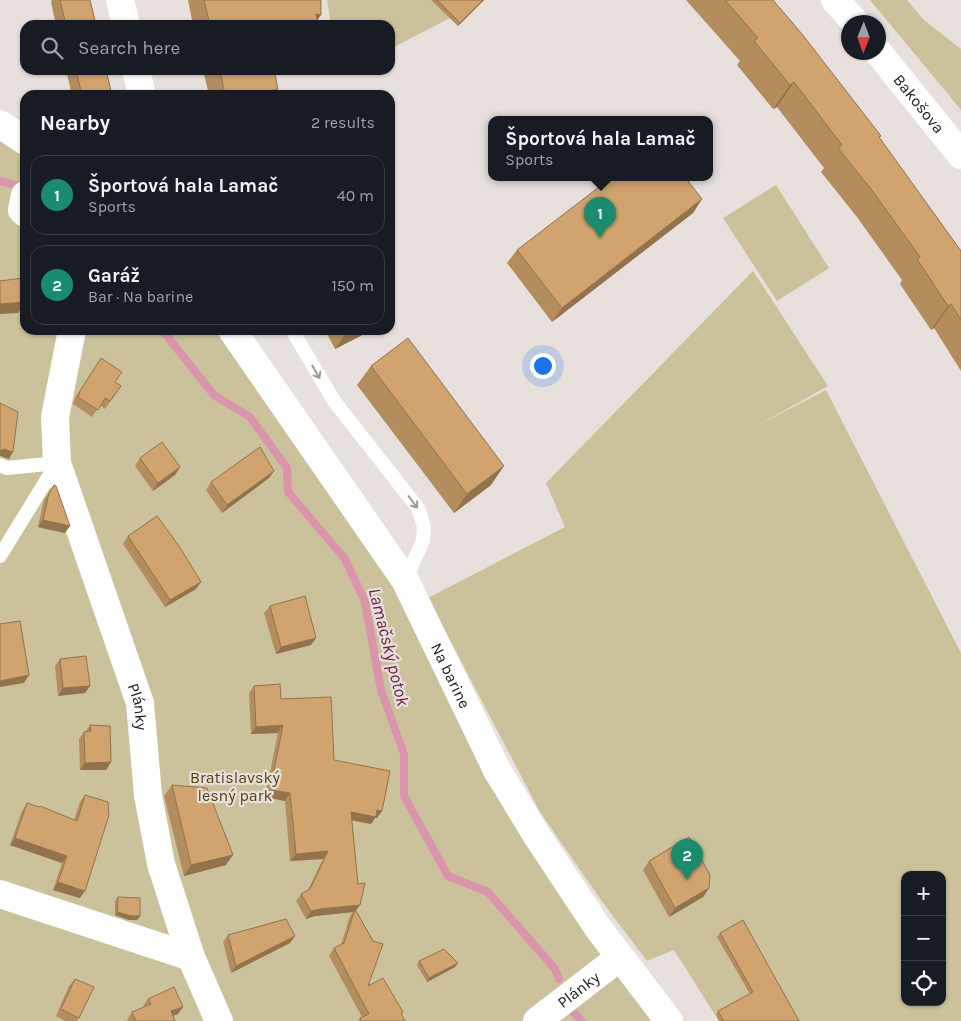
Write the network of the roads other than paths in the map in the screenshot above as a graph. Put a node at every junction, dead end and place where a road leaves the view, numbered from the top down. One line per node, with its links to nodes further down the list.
1 (120, 0): 4 (street)
2 (835, 0): 3 (street)
3 (849, 15)
4 (125, 20)
5 (884, 60): 10 (street, Bakošova)
6 (137, 75): 7 (street)
7 (141, 90)
8 (0, 124): 9 (street)
9 (20, 138)
10 (961, 155)
11 (71, 335): 14 (street, Plánky)
12 (235, 335): 17 (street, Na barine)
13 (295, 335): 17 (lane, one-way to 17)
14 (57, 464): 15 (lane); 16 (lane); 19 (street, Plánky)
15 (0, 465)
16 (0, 556)
17 (406, 580): 20 (street, Na barine)
18 (0, 894): 19 (street)
19 (191, 957): 21 (street, Plánky)
20 (620, 957): 22 (street, Plánky); 23 (street, Na barine)
21 (219, 1021)
22 (537, 1021)
23 (669, 1021)

